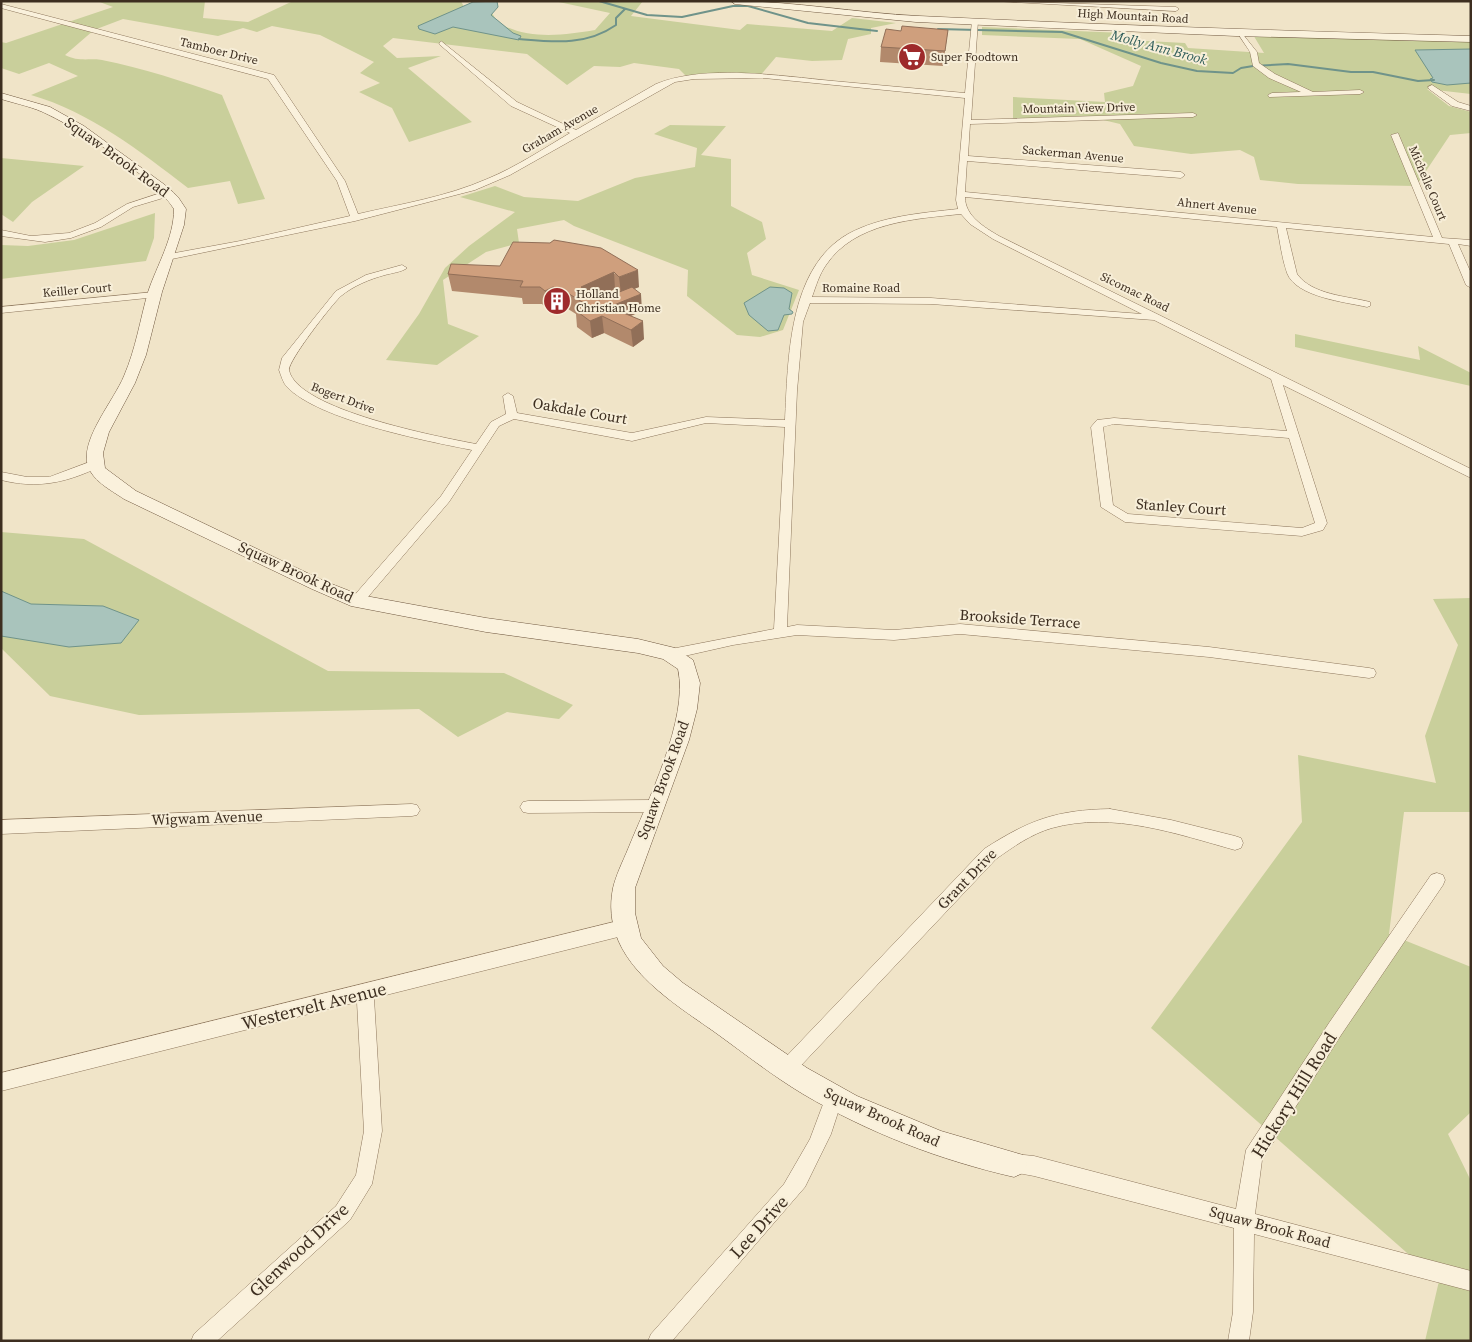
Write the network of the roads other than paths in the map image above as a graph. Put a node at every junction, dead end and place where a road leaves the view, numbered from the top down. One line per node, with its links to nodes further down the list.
1 (735, 1): 3 (street, High Mountain Road)
2 (998, 1): 5 (street)
3 (770, 3): 6 (street, High Mountain Road)
4 (1, 6): 26 (street, Tamboer Drive)
5 (1176, 9)
6 (974, 27): 7 (street, High Mountain Road); 15 (street)
7 (1239, 33): 8 (street, High Mountain Road); 12 (street)
8 (1471, 39)
9 (441, 43): 19 (street)
10 (1432, 87): 16 (street)
11 (1360, 92): 12 (street)
12 (1312, 94): 13 (street)
13 (1272, 95)
14 (1, 96): 24 (street, Squaw Brook Road)
15 (968, 96): 18 (street); 19 (street, Graham Avenue)
16 (1471, 109)
17 (1193, 115): 18 (street, Mountain View Drive)
18 (966, 122): 21 (street)
19 (576, 133): 26 (street, Graham Avenue)
20 (1395, 135): 29 (street, Michelle Court)
21 (964, 158): 22 (street, Sackerman Avenue); 23 (street)
22 (1181, 175)
23 (961, 194): 25 (street); 27 (street, Ahnert Avenue)
24 (172, 196): 28 (street); 32 (street, Squaw Brook Road)
25 (964, 211): 36 (street); 39 (street, Sicomac Road)
26 (355, 218): 32 (street, Graham Avenue)
27 (1281, 225): 29 (street, Ahnert Avenue); 37 (street)
28 (1, 233)
29 (1439, 240): 30 (street, Ahnert Avenue)
30 (1452, 241): 31 (street, Ahnert Avenue); 34 (street)
31 (1471, 243)
32 (167, 258): 35 (street, Squaw Brook Road)
33 (402, 268): 45 (street, Bogert Drive)
34 (1471, 285)
35 (154, 295): 38 (street, Keiller Court); 46 (street, Squaw Brook Road)
36 (806, 300): 39 (street, Romaine Road); 43 (street, Romaine Road)
37 (1367, 304)
38 (1, 310)
39 (1160, 319): 40 (street, Sicomac Road)
40 (1275, 376): 44 (street, Stanley Court); 47 (street, Sicomac Road)
41 (508, 396): 42 (street, Oakdale Court)
42 (512, 415): 43 (street, Oakdale Court); 45 (street, Oakdale Court)
43 (790, 424): 50 (street, Romaine Road)
44 (1294, 435): 44 (street, Stanley Court)
45 (479, 448): 49 (street, Oakdale Court)
46 (94, 464): 48 (street); 49 (street, Squaw Brook Road)
47 (1471, 474)
48 (1, 476)
49 (357, 601): 51 (street, Squaw Brook Road)
50 (780, 632): 51 (street, Brookside Terrace); 52 (street, Brookside Terrace)
51 (671, 654): 53 (street, Squaw Brook Road)
52 (1369, 672)
53 (654, 806): 54 (street); 59 (street, Squaw Brook Road)
54 (528, 807)
55 (412, 810): 56 (street, Wigwam Avenue)
56 (1, 827)
57 (1235, 843): 61 (street, Grant Drive)
58 (1437, 880): 65 (street, Hickory Hill Road)
59 (626, 928): 60 (street, Westervelt Avenue); 61 (street, Squaw Brook Road)
60 (365, 994): 62 (street, Westervelt Avenue); 67 (street, Glenwood Drive)
61 (787, 1068): 63 (street, Squaw Brook Road)
62 (1, 1082)
63 (834, 1097): 64 (street, Squaw Brook Road); 68 (street, Lee Drive)
64 (1014, 1164): 65 (street, Squaw Brook Road)
65 (1244, 1221): 66 (street, Squaw Brook Road); 69 (street, Hickory Hill Road)
66 (1471, 1281)
67 (201, 1341)
68 (658, 1341)
69 (1238, 1341)

